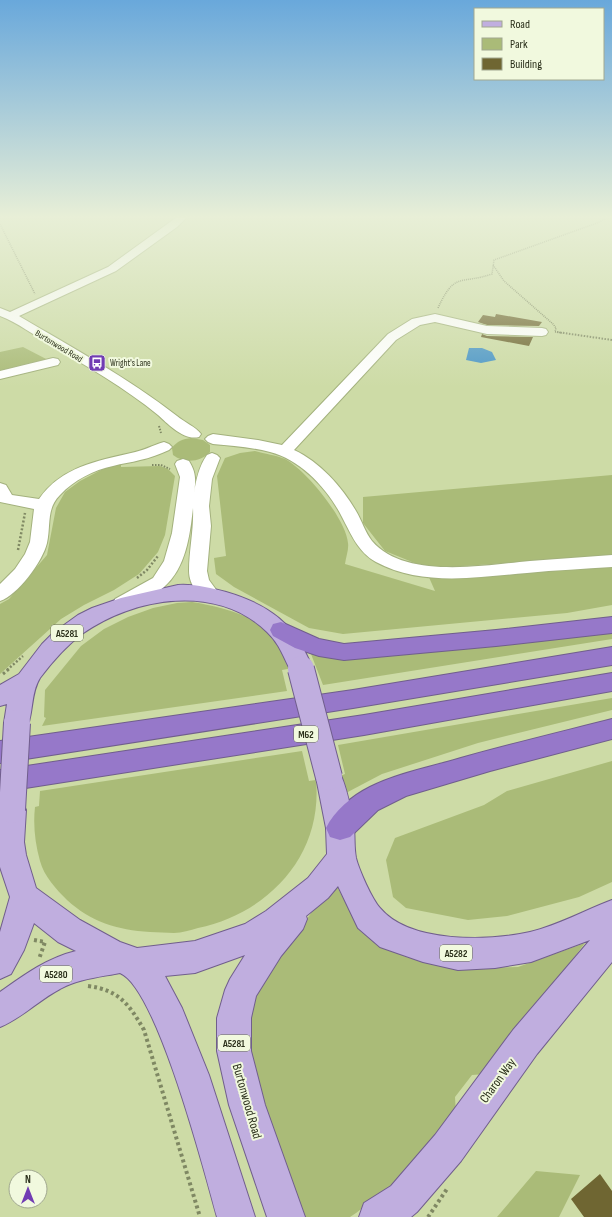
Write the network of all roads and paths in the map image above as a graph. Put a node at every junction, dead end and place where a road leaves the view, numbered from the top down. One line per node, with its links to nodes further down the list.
1 (25, 274): 5 (path)
2 (101, 274): 5 (street)
3 (490, 274): 7 (path)
4 (499, 274): 9 (path)
5 (43, 300): 6 (street)
6 (5, 314): 13 (street, Burtonwood Road)
7 (435, 318): 8 (street); 17 (street)
8 (542, 332): 9 (path)
9 (556, 332): 10 (path)
10 (612, 340)
11 (53, 362): 12 (street)
12 (0, 375)
13 (167, 417): 14 (street, Burtonwood Road); 19 (street)
14 (194, 434): 15 (street); 19 (street)
15 (213, 439): 16 (street); 18 (street)
16 (250, 445): 17 (street); 18 (street)
17 (285, 451): 26 (street)
18 (214, 456): 19 (street); 29 (street)
19 (171, 457): 20 (path); 22 (street); 30 (street)
20 (151, 465)
21 (0, 488): 22 (street)
22 (45, 505): 28 (street)
23 (25, 513): 25 (path)
24 (159, 554): 27 (path)
25 (15, 556)
26 (612, 561)
27 (135, 580)
28 (0, 595)
29 (210, 595): 30 (main road, A5281); 33 (main road, A5281)
30 (122, 604): 38 (main road, A5281)
31 (612, 616): 34 (highway)
32 (612, 625): 34 (highway)
33 (281, 630): 34 (highway); 44 (main road, A5281, bridge)
34 (496, 638)
35 (25, 654): 37 (path)
36 (612, 656): 42 (highway)
37 (0, 676)
38 (27, 680): 40 (main road); 46 (main road, A5281, bridge)
39 (612, 682): 43 (highway, M62)
40 (0, 697)
41 (612, 728): 44 (highway)
42 (0, 752)
43 (0, 781)
44 (340, 828): 45 (main road, A5281)
45 (342, 858): 47 (main road, A5281); 48 (main road, A5282)
46 (15, 886): 50 (main road); 51 (main road)
47 (318, 888): 50 (main road, A5281); 57 (main road, Burtonwood Road / A5281)
48 (612, 914)
49 (612, 938): 54 (main road, Charon Way)
50 (129, 961): 53 (main road, A5280); 56 (main road)
51 (0, 963)
52 (82, 987): 55 (path)
53 (0, 1011)
54 (393, 1211)
55 (200, 1217)
56 (236, 1217)
57 (286, 1217)

